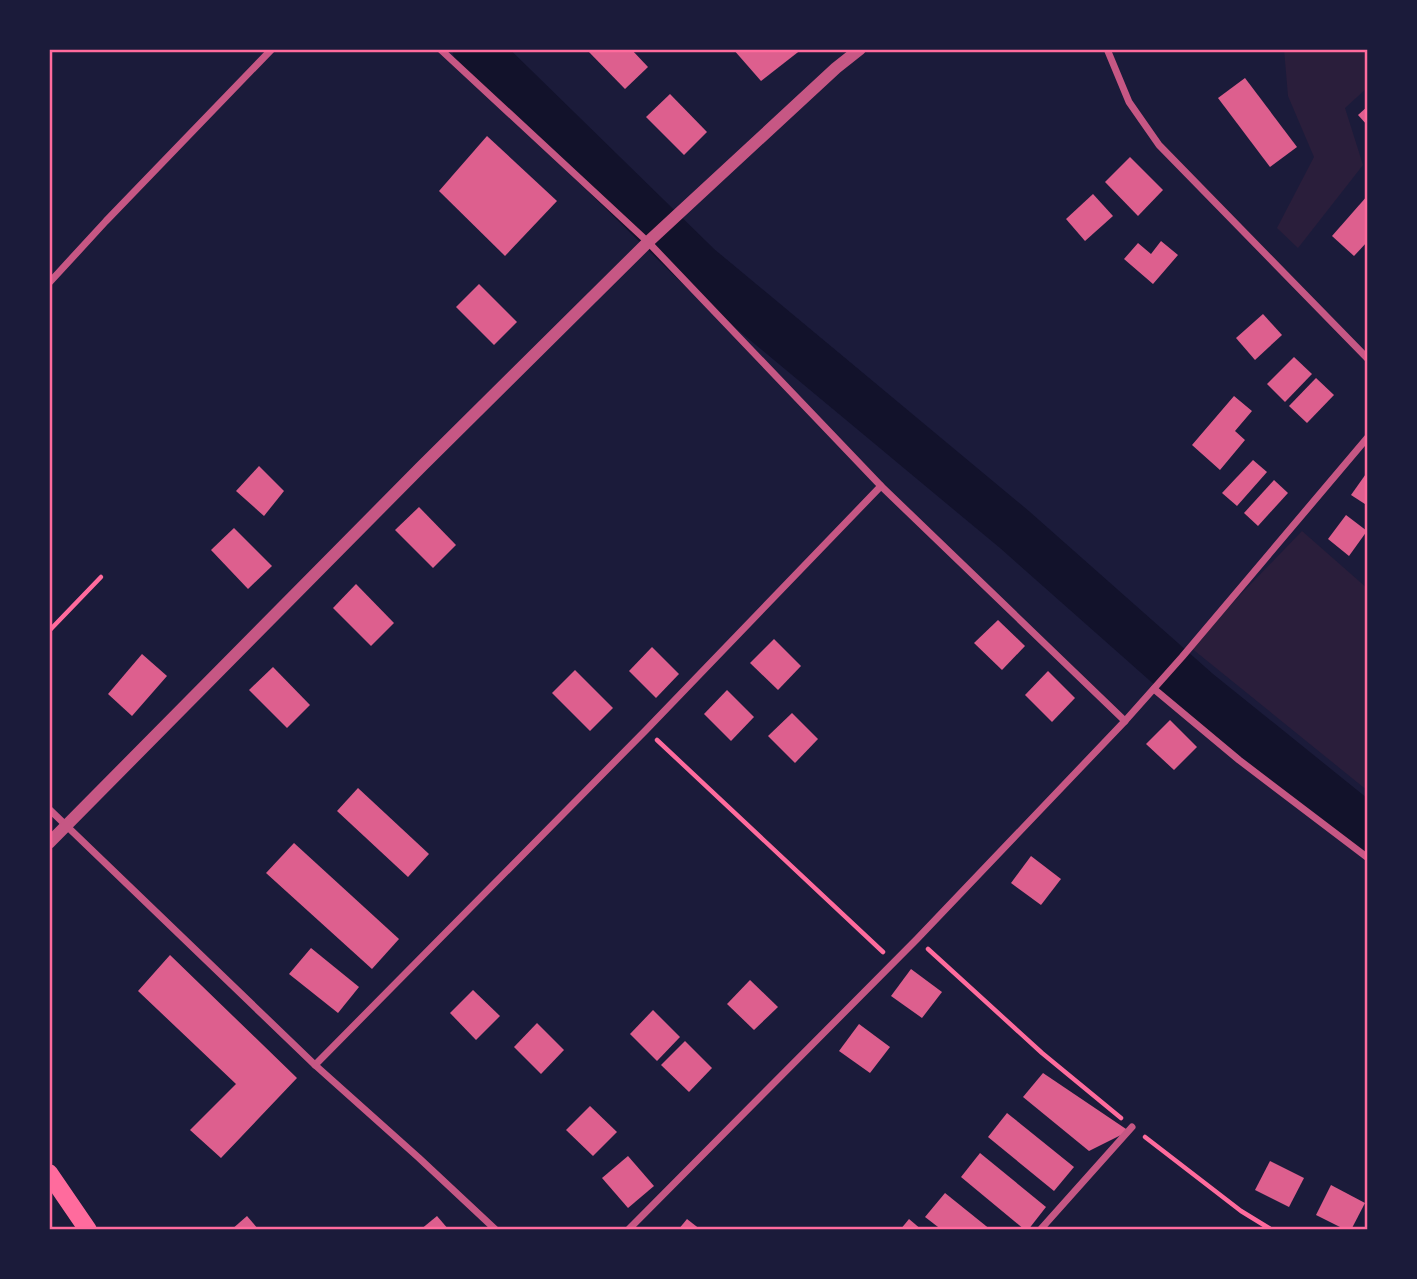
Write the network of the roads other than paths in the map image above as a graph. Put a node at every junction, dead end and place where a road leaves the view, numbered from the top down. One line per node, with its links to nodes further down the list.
1 (272, 49): 6 (street)
2 (440, 49): 5 (street)
3 (860, 49): 5 (street)
4 (1107, 49): 7 (street)
5 (648, 242): 9 (street); 13 (street)
6 (49, 283)
7 (1368, 359)
8 (1368, 437): 10 (street)
9 (881, 486): 11 (street); 16 (street)
10 (1154, 689): 11 (street); 15 (street)
11 (1125, 721): 21 (street)
12 (49, 809): 13 (street)
13 (65, 826): 14 (street); 16 (street)
14 (49, 842)
15 (1368, 857)
16 (315, 1065): 20 (street)
17 (1132, 1127): 22 (street)
18 (49, 1173): 19 (main road)
19 (88, 1230)
20 (496, 1230)
21 (628, 1230)
22 (1040, 1230)

